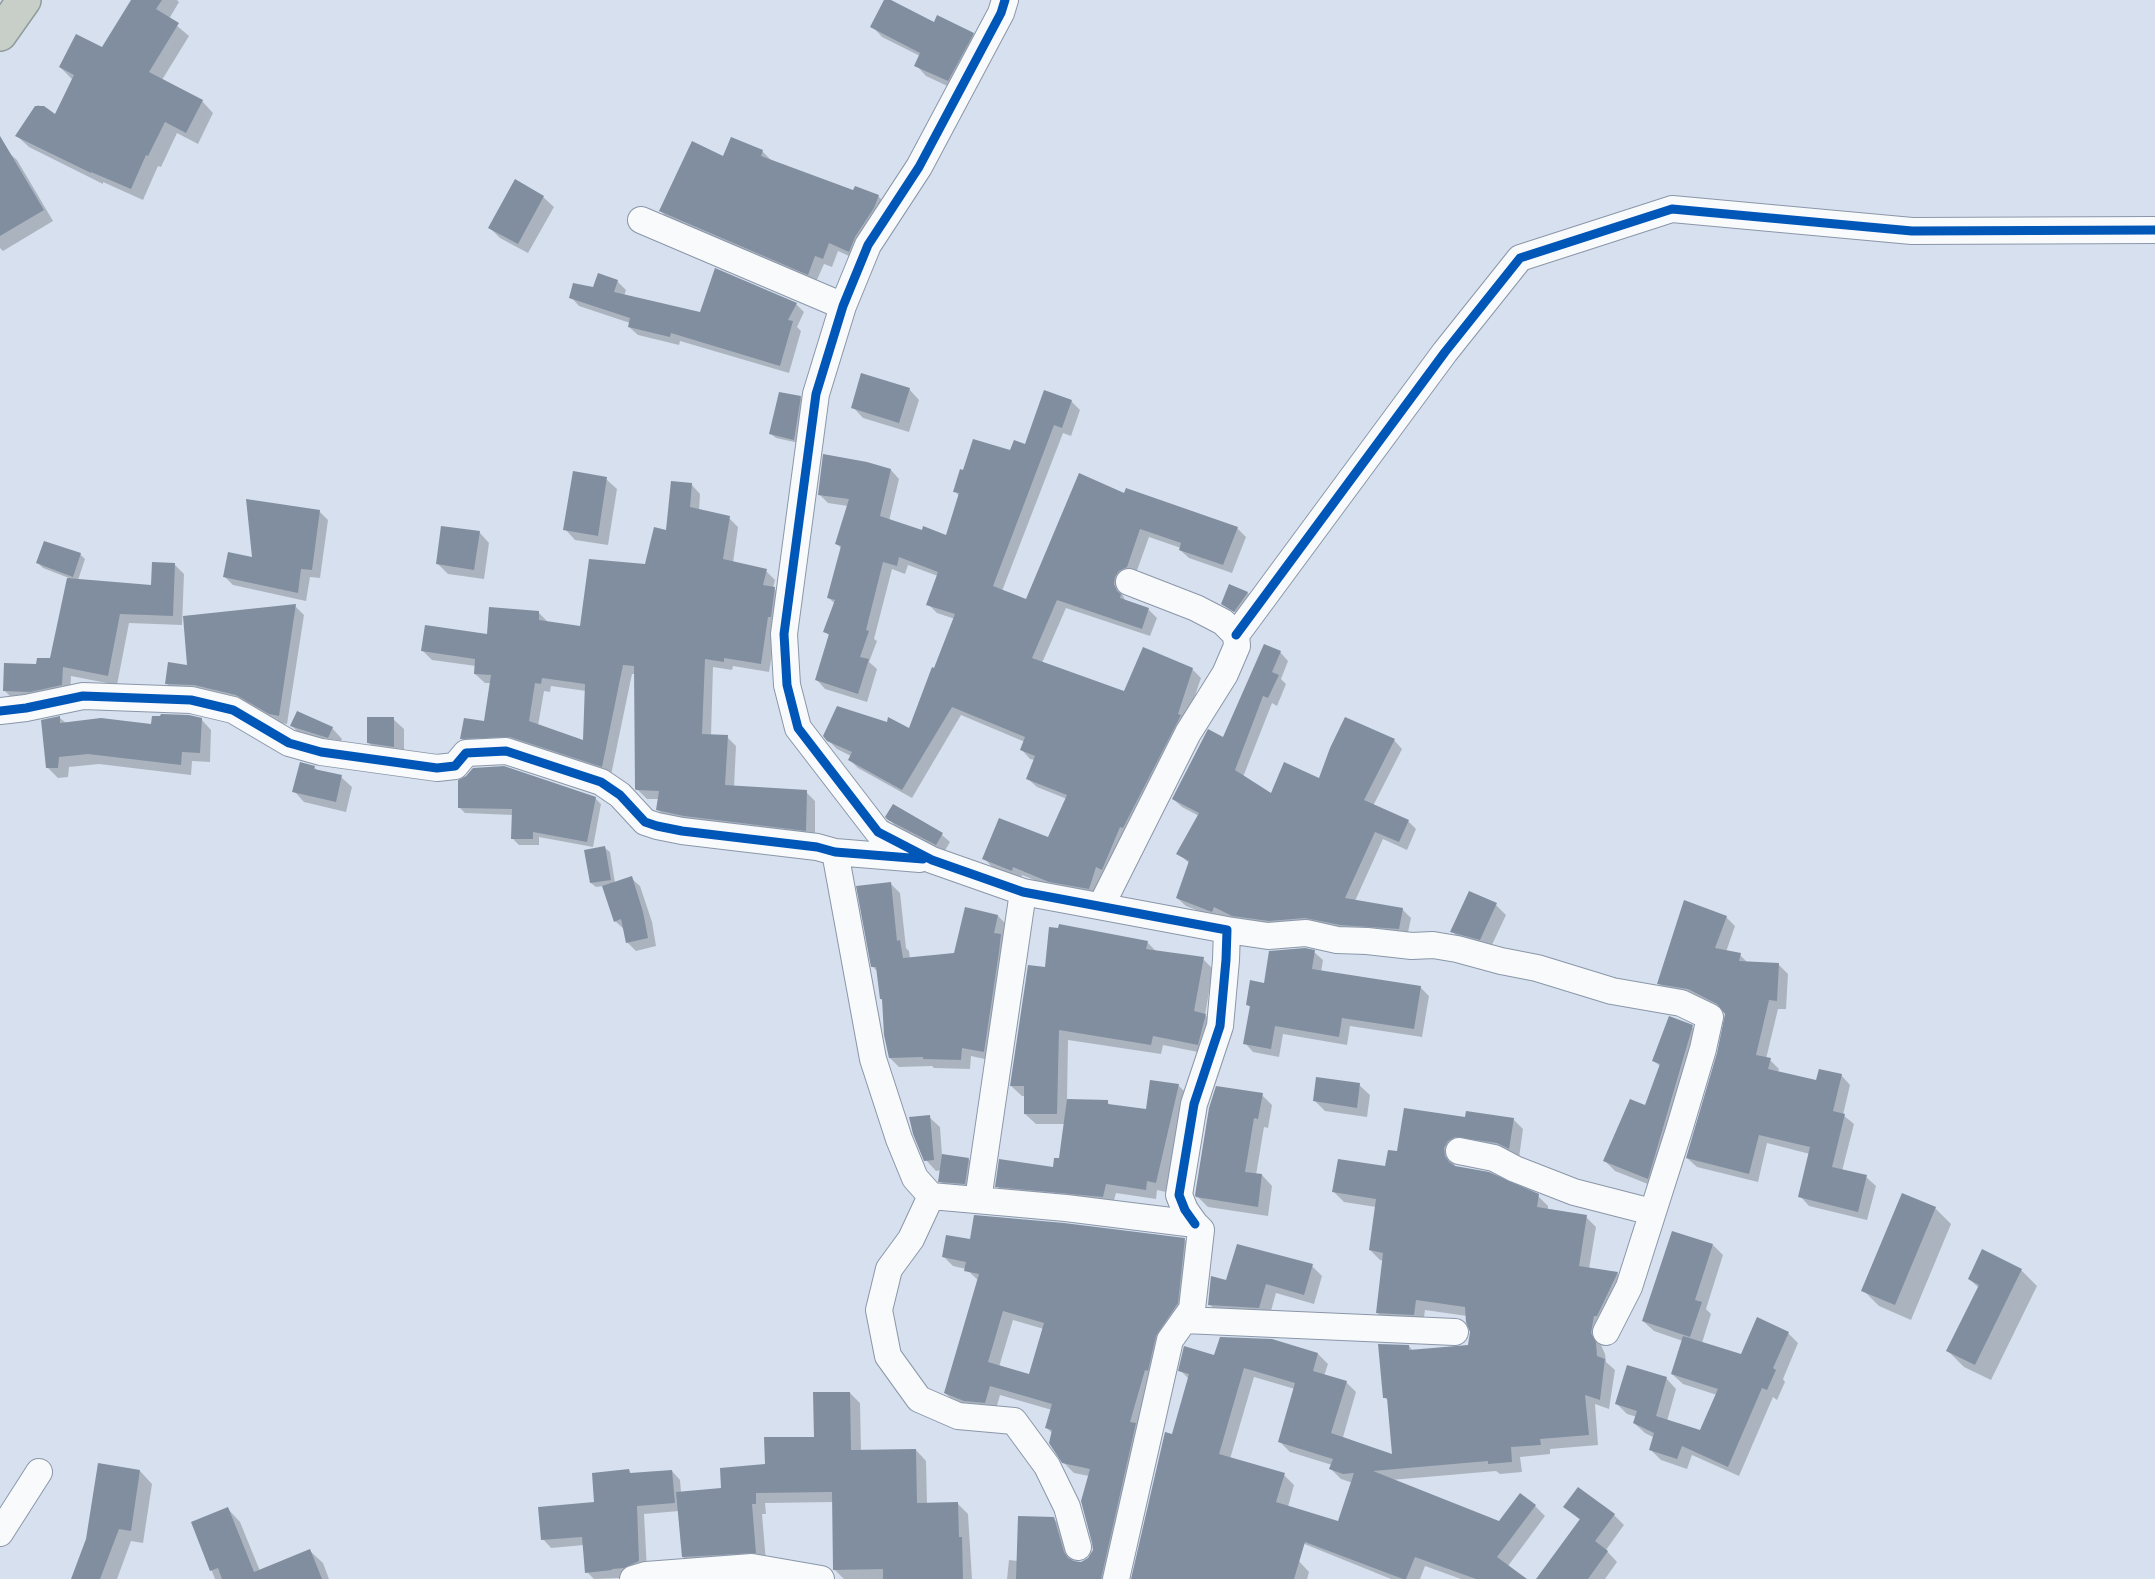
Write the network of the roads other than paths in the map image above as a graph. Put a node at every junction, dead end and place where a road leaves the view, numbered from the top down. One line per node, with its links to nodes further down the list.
1 (24, 0): 3 (highway)
2 (1005, 0): 6 (street)
3 (0, 34)
4 (640, 220): 6 (street)
5 (2155, 230): 8 (street)
6 (843, 306): 11 (street)
7 (1128, 582): 8 (street)
8 (1236, 635): 13 (street)
9 (0, 711): 10 (street)
10 (835, 852): 11 (street); 16 (street)
11 (932, 860): 12 (street)
12 (1023, 892): 13 (street); 17 (street)
13 (1101, 906): 14 (street)
14 (1227, 930): 18 (street); 19 (street)
15 (1459, 1151): 18 (street)
16 (931, 1196): 17 (street); 25 (street)
17 (978, 1200): 19 (street)
18 (1652, 1212): 22 (street)
19 (1195, 1224): 20 (street)
20 (1184, 1320): 21 (street); 28 (street)
21 (1455, 1332)
22 (1606, 1332)
23 (39, 1472): 24 (street)
24 (0, 1533)
25 (1078, 1547)
26 (633, 1579): 27 (street)
27 (821, 1579)
28 (1116, 1579)

